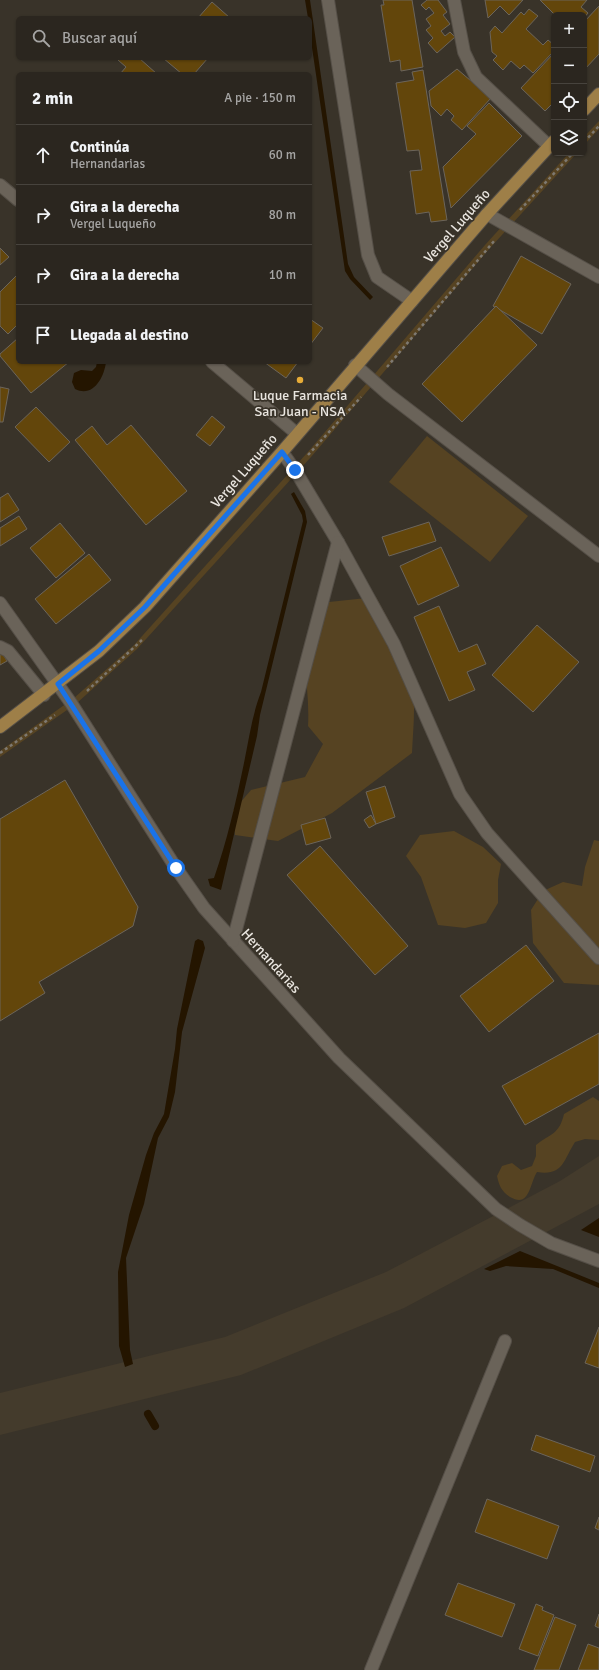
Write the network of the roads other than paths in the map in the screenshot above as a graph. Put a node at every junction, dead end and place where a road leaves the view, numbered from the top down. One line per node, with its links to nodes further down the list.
1 (328, 0): 10 (street)
2 (454, 0): 5 (street)
3 (599, 94): 4 (main road)
4 (587, 107)
5 (551, 144): 8 (main road, Vergel Luqueño)
6 (0, 185): 7 (street)
7 (16, 198)
8 (487, 214): 9 (street); 10 (main road, Vergel Luqueño)
9 (599, 277)
10 (412, 301): 12 (main road, Vergel Luqueño)
11 (214, 364): 13 (street)
12 (355, 365): 13 (main road, Vergel Luqueño); 16 (street)
13 (296, 433): 14 (main road, Vergel Luqueño)
14 (282, 452): 15 (street); 19 (main road, Vergel Luqueño)
15 (338, 542): 22 (street); 23 (street)
16 (599, 556)
17 (0, 603): 19 (street, Hernandarias)
18 (0, 647): 20 (street)
19 (58, 684): 20 (main road, Vergel Luqueño); 22 (street, Hernandarias)
20 (44, 695): 21 (main road, Vergel Luqueño)
21 (0, 727)
22 (233, 941): 24 (street, Hernandarias)
23 (599, 958)
24 (599, 1261)
25 (505, 1341): 26 (street)
26 (371, 1670)

